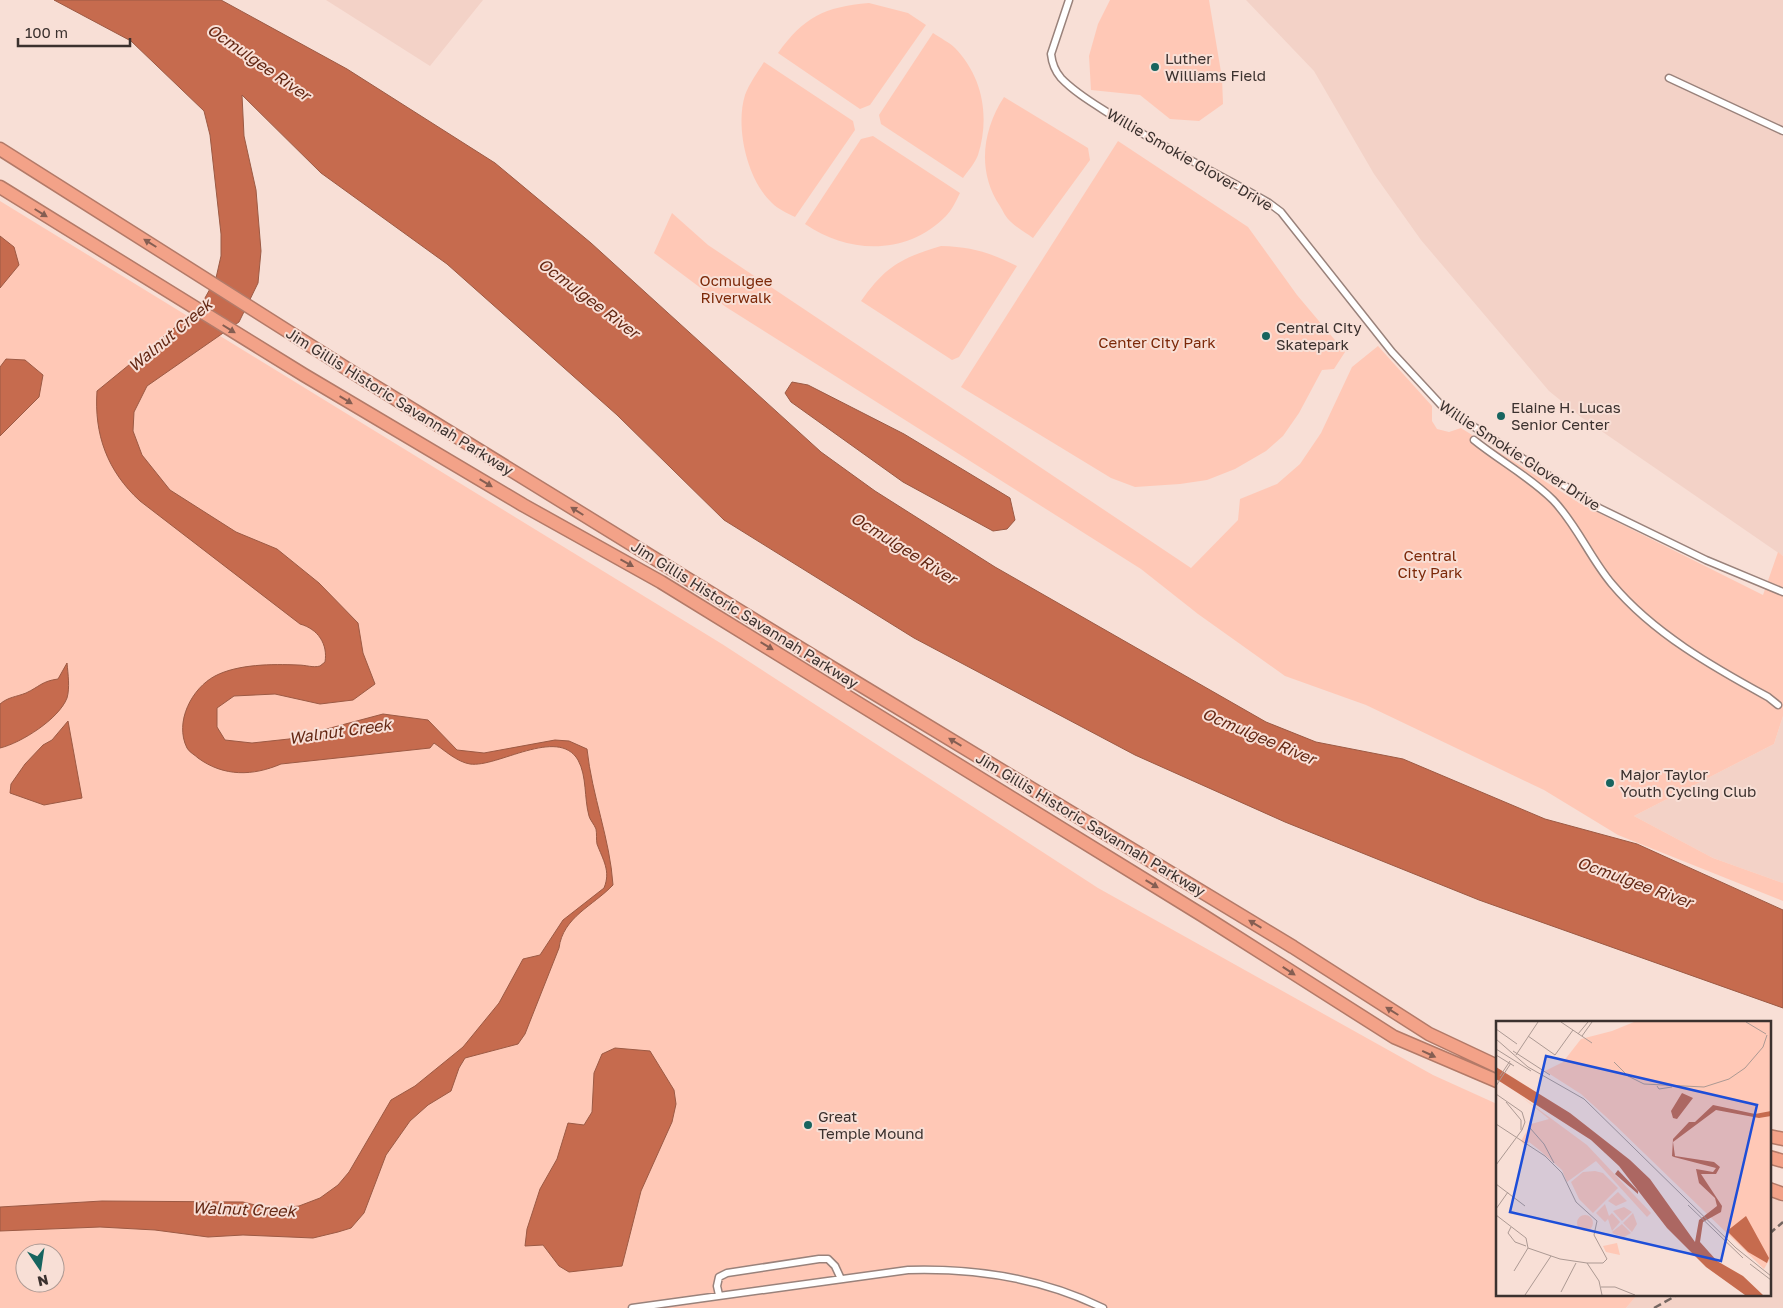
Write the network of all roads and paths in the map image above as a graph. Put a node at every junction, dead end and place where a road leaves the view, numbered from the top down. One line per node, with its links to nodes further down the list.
1 (1069, 0): 7 (street, Willie Smokie Glover Drive)
2 (1669, 78): 3 (street)
3 (1783, 131)
4 (0, 150): 9 (highway, Jim Gillis Historic Savannah Parkway, one-way to 4)
5 (0, 187): 10 (highway, Jim Gillis Historic Savannah Parkway, one-way to 10)
6 (1474, 440): 8 (street)
7 (1783, 592)
8 (1778, 706)
9 (1496, 1066)
10 (1496, 1081)
11 (1770, 1158): 12 (highway)
12 (1783, 1161)
13 (1770, 1189): 14 (highway)
14 (1783, 1194)
15 (841, 1279): 16 (street); 16 (street); 18 (street)
16 (719, 1295): 17 (street)
17 (632, 1308)
18 (1103, 1308)

